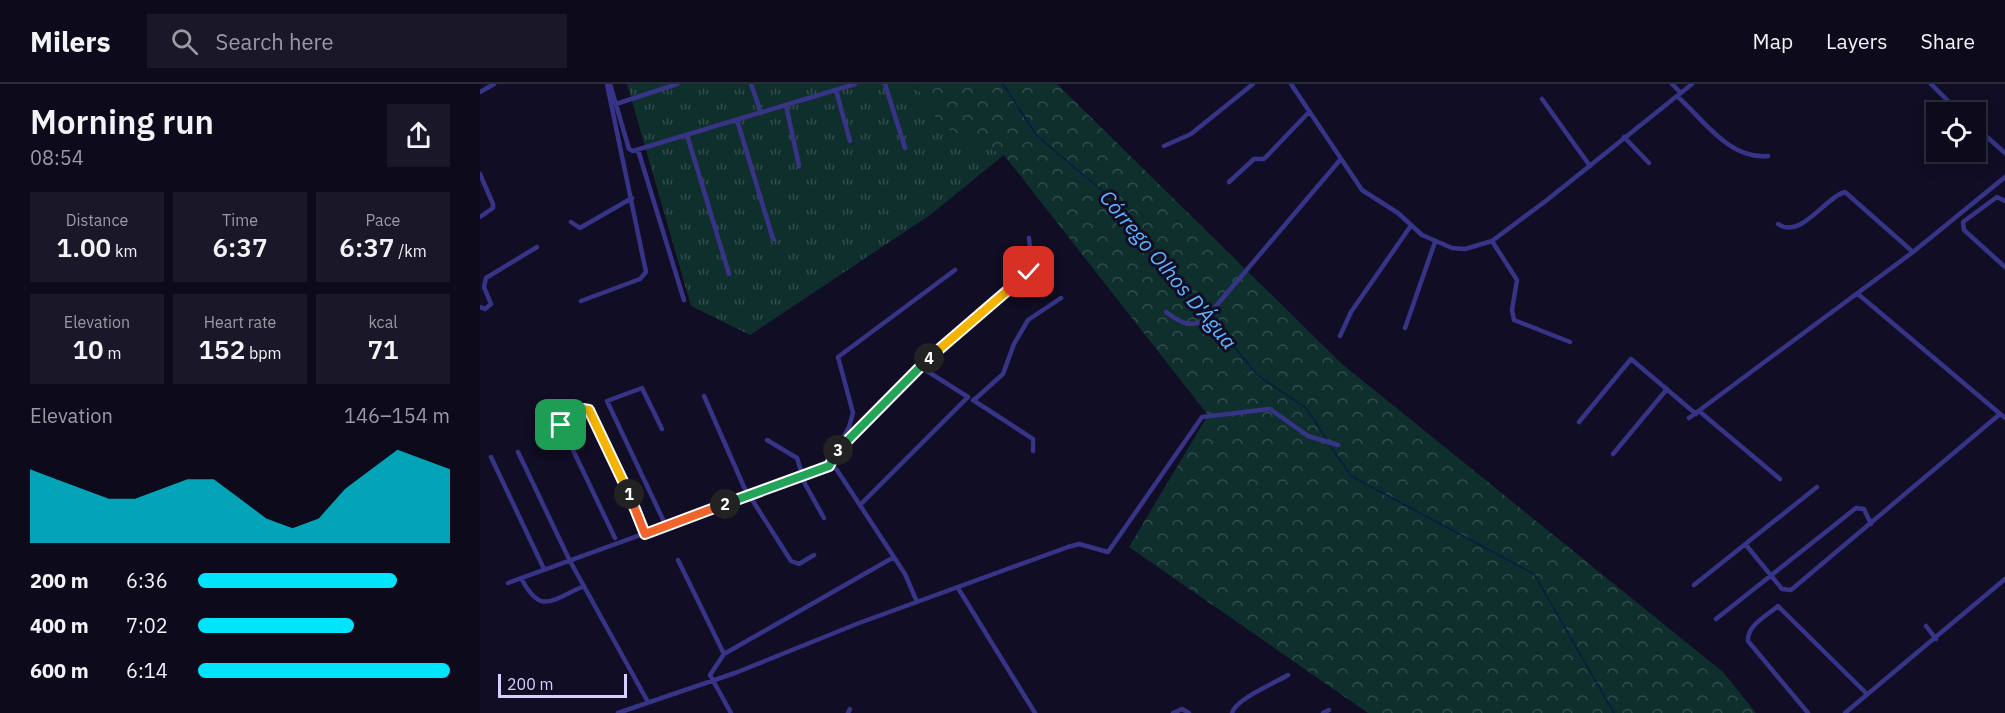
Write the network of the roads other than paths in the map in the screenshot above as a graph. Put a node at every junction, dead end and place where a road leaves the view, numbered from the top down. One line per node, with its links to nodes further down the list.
1 (494, 84): 12 (street)
2 (609, 84): 17 (street); 38 (street)
3 (677, 84): 17 (street)
4 (751, 84): 19 (street)
5 (855, 84): 13 (street)
6 (885, 84): 27 (street)
7 (1252, 84): 26 (street)
8 (1291, 84): 20 (street)
9 (1672, 84): 14 (street)
10 (1692, 84): 14 (street)
11 (1930, 84): 16 (street)
12 (481, 90)
13 (836, 90): 18 (street); 25 (street)
14 (1679, 95): 24 (street); 30 (street)
15 (1542, 99): 34 (street)
16 (1949, 102)
17 (616, 104): 28 (street)
18 (786, 105): 19 (street); 33 (street)
19 (761, 112): 21 (street)
20 (1309, 112): 31 (street); 37 (street)
21 (737, 120): 22 (street); 47 (street)
22 (687, 135): 28 (street); 54 (street)
23 (1986, 136): 29 (street)
24 (1624, 137): 32 (street); 34 (street)
25 (850, 141)
26 (1164, 146)
27 (905, 148)
28 (638, 150): 57 (street)
29 (2005, 153)
30 (1768, 156)
31 (1340, 160): 45 (street); 60 (street)
32 (1649, 163)
33 (799, 166)
34 (1590, 166): 48 (street)
35 (480, 174): 42 (street)
36 (2005, 177): 40 (street)
37 (1229, 182)
38 (632, 198): 43 (street); 58 (street)
39 (2005, 201): 41 (street)
40 (1972, 204): 41 (street); 51 (street)
41 (1977, 209): 52 (street)
42 (480, 217)
43 (571, 222)
44 (1778, 224): 51 (street)
45 (1410, 227): 49 (street); 62 (street)
46 (1029, 238): 64 (street)
47 (773, 239)
48 (1492, 241): 49 (street); 63 (street)
49 (1435, 242): 61 (street)
50 (537, 247): 59 (street)
51 (1913, 252): 55 (street)
52 (2005, 267)
53 (955, 270): 80 (street)
54 (729, 274)
55 (1858, 294): 69 (street); 70 (street)
56 (1061, 298): 68 (street)
57 (684, 300)
58 (581, 302)
59 (480, 307)
60 (1166, 312)
61 (1405, 328)
62 (1340, 336)
63 (1570, 342)
64 (919, 366): 67 (street); 80 (street)
65 (1667, 389): 69 (street); 73 (street); 79 (street)
66 (704, 396): 86 (street)
67 (968, 397): 68 (street); 87 (street)
68 (974, 400): 77 (street)
69 (1698, 412): 71 (street); 84 (street)
70 (2000, 414): 72 (street); 89 (street)
71 (1689, 418)
72 (2005, 418)
73 (1579, 422)
74 (662, 429): 90 (street)
75 (767, 440): 83 (street)
76 (1338, 445): 105 (street)
77 (1033, 451)
78 (518, 452): 97 (street)
79 (1613, 454)
80 (833, 456): 82 (street)
81 (491, 457): 98 (street)
82 (829, 466): 83 (street); 87 (street)
83 (803, 476): 86 (street); 88 (street)
84 (1780, 479)
85 (1817, 487): 93 (street)
86 (750, 496): 90 (street); 94 (street)
87 (860, 505): 95 (street)
88 (824, 518)
89 (1871, 524): 99 (street); 99 (street)
90 (666, 526): 91 (street)
91 (645, 534): 92 (street); 97 (street)
92 (615, 538)
93 (1746, 545): 99 (street); 103 (street)
94 (814, 555)
95 (894, 557): 106 (street); 110 (street)
96 (678, 560): 110 (street)
97 (570, 561): 98 (street); 104 (street)
98 (544, 569): 100 (street)
99 (1771, 575): 107 (street)
100 (521, 578): 102 (street); 104 (street)
101 (2005, 579): 109 (street)
102 (508, 582)
103 (1694, 585)
104 (584, 586): 114 (street)
105 (958, 588): 106 (street); 118 (street)
106 (917, 602): 112 (street)
107 (1716, 619)
108 (1926, 626): 109 (street)
109 (1936, 639): 113 (street)
110 (724, 654): 112 (street)
111 (1288, 675): 121 (street)
112 (712, 680): 114 (street); 117 (street)
113 (1867, 694): 123 (street); 124 (street)
114 (648, 702): 116 (street)
115 (1329, 710): 122 (street)
116 (618, 713)
117 (731, 713)
118 (1035, 713)
119 (1173, 713): 120 (street)
120 (1189, 713)
121 (1232, 713)
122 (1323, 713)
123 (1808, 713)
124 (1845, 713)

